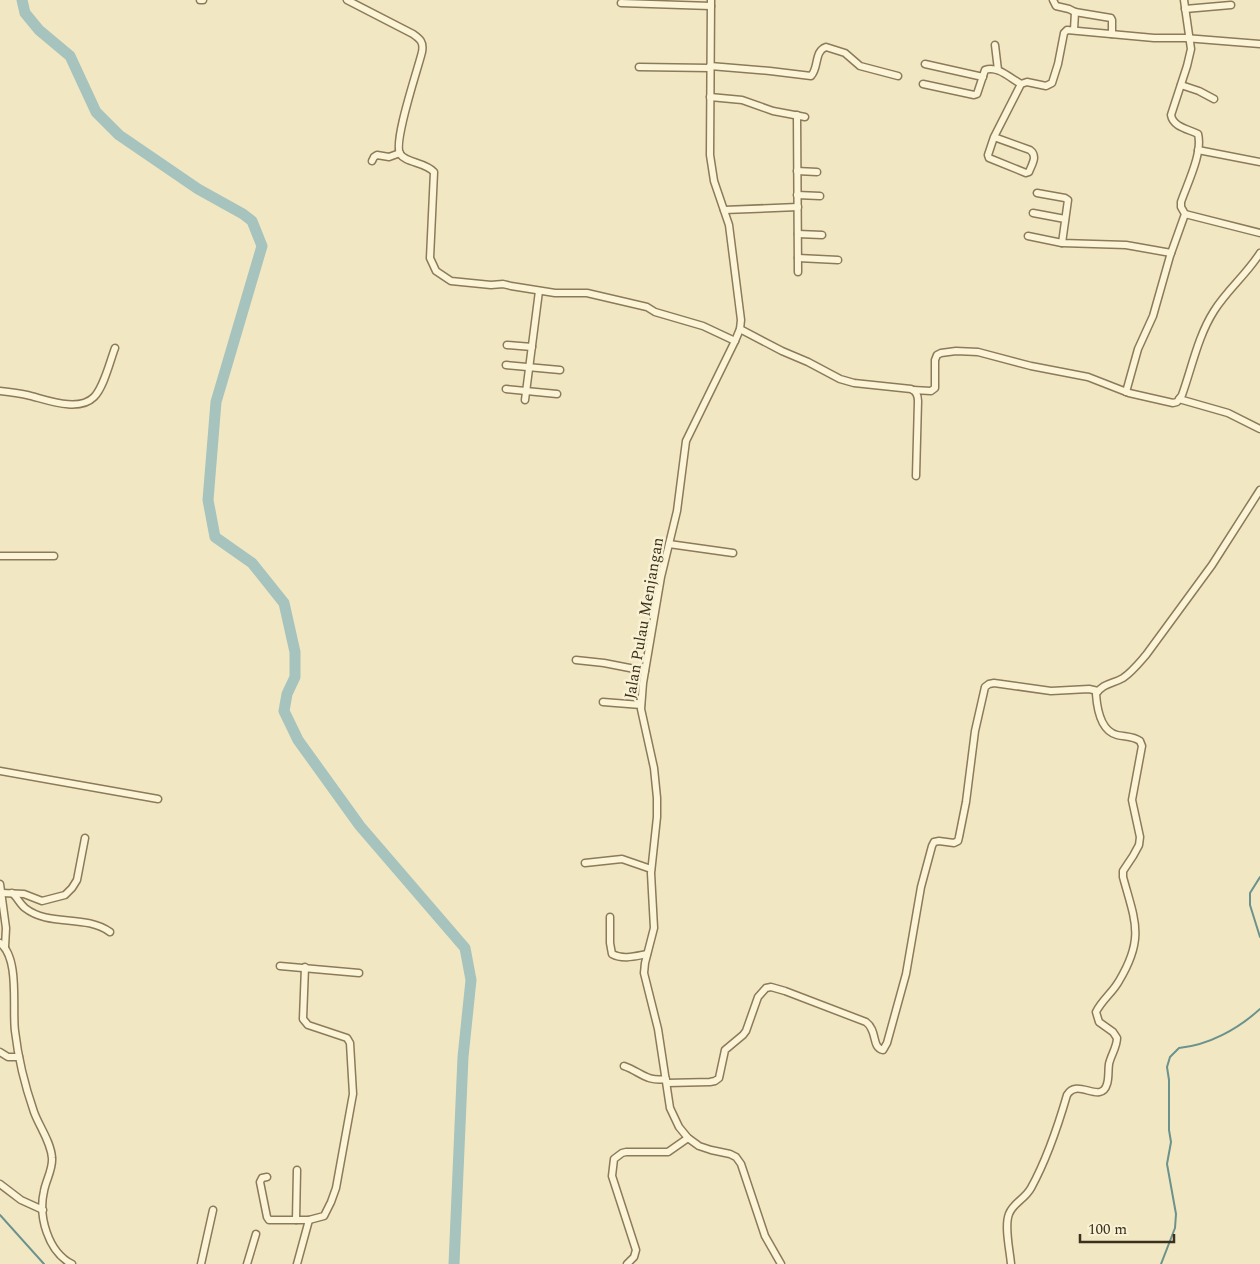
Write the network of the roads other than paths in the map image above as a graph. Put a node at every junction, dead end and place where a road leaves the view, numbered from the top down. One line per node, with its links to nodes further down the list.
1 (347, 0): 29 (street)
2 (1053, 0): 8 (street)
3 (1184, 0): 7 (street)
4 (711, 3): 5 (street); 16 (street, Jalan Pulau Menjangan)
5 (621, 4)
6 (1231, 5): 7 (street)
7 (1185, 9): 11 (street)
8 (1075, 12): 9 (street); 10 (street)
9 (1074, 30): 10 (street); 21 (street)
10 (1112, 34): 11 (street)
11 (1191, 40): 12 (street); 22 (street)
12 (1260, 44)
13 (995, 45): 17 (street)
14 (925, 64): 19 (street)
15 (639, 66): 16 (street)
16 (710, 67): 18 (street); 23 (street, Jalan Pulau Menjangan)
17 (998, 70): 19 (street); 21 (street)
18 (898, 76)
19 (982, 77): 20 (street)
20 (923, 84)
21 (1021, 84): 27 (street)
22 (1181, 85): 24 (street); 28 (street)
23 (710, 97): 25 (street); 38 (street, Jalan Pulau Menjangan)
24 (1214, 99)
25 (797, 115): 26 (street); 32 (street)
26 (805, 117)
27 (994, 137): 27 (street)
28 (1198, 150): 31 (street); 40 (street)
29 (400, 153): 30 (street); 52 (street)
30 (372, 161)
31 (1260, 162)
32 (797, 171): 33 (street); 35 (street)
33 (817, 172)
34 (1037, 193): 41 (street)
35 (797, 195): 36 (street); 37 (street)
36 (820, 196)
37 (798, 207): 38 (street); 43 (street)
38 (724, 210): 53 (street, Jalan Pulau Menjangan)
39 (1033, 213): 41 (street)
40 (1185, 214): 42 (street); 47 (street)
41 (1065, 219): 46 (street)
42 (1260, 233)
43 (798, 234): 44 (street); 49 (street)
44 (822, 235)
45 (1028, 236): 46 (street)
46 (1062, 243): 47 (street)
47 (1171, 253): 65 (street)
48 (1260, 253): 67 (street)
49 (798, 258): 50 (street); 51 (street)
50 (838, 260)
51 (798, 272)
52 (539, 291): 54 (street); 56 (street)
53 (740, 329): 54 (street, Jalan Pulau Menjangan); 62 (street)
54 (735, 341): 72 (street, Jalan Pulau Menjangan)
55 (507, 345): 56 (street)
56 (532, 347): 59 (street)
57 (115, 348): 63 (street)
58 (506, 365): 59 (street)
59 (529, 368): 60 (street); 64 (street)
60 (560, 370)
61 (506, 389): 64 (street)
62 (913, 390): 65 (street); 70 (street)
63 (0, 391)
64 (526, 391): 66 (street); 68 (street)
65 (1126, 392): 67 (street)
66 (557, 394)
67 (1180, 399): 69 (street)
68 (525, 400)
69 (1260, 429)
70 (916, 476)
71 (1260, 490): 78 (street)
72 (669, 544): 73 (street); 77 (street, Jalan Pulau Menjangan)
73 (733, 552)
74 (0, 556): 75 (street)
75 (54, 556)
76 (576, 660): 77 (street)
77 (645, 671): 80 (street, Jalan Pulau Menjangan)
78 (1098, 691): 99 (street); 115 (street)
79 (603, 702): 80 (street)
80 (641, 705): 85 (street, Jalan Pulau Menjangan)
81 (0, 771): 82 (street)
82 (158, 799)
83 (85, 838): 88 (street)
84 (585, 863): 85 (street)
85 (651, 869): 92 (street, Jalan Pulau Menjangan)
86 (0, 884): 87 (street)
87 (2, 893): 88 (street); 91 (street)
88 (12, 893): 90 (street)
89 (610, 917): 92 (street)
90 (110, 932)
91 (3, 945): 97 (street)
92 (647, 954): 99 (street, Jalan Pulau Menjangan)
93 (280, 966): 94 (street)
94 (305, 967): 95 (street); 107 (street)
95 (359, 973)
96 (0, 1052): 97 (street)
97 (19, 1058): 104 (street)
98 (624, 1066): 99 (street)
99 (666, 1081): 100 (street, Jalan Pulau Menjangan)
100 (688, 1138): 113 (street); 114 (street, Jalan Pulau Menjangan)
101 (297, 1170): 106 (street)
102 (267, 1177): 106 (street)
103 (0, 1184): 104 (street)
104 (43, 1210): 109 (street)
105 (213, 1210): 110 (street)
106 (296, 1220): 107 (street)
107 (309, 1220): 112 (street)
108 (256, 1234): 111 (street)
109 (72, 1264)
110 (201, 1264)
111 (247, 1264)
112 (297, 1264)
113 (627, 1264)
114 (780, 1264)
115 (1011, 1264)

